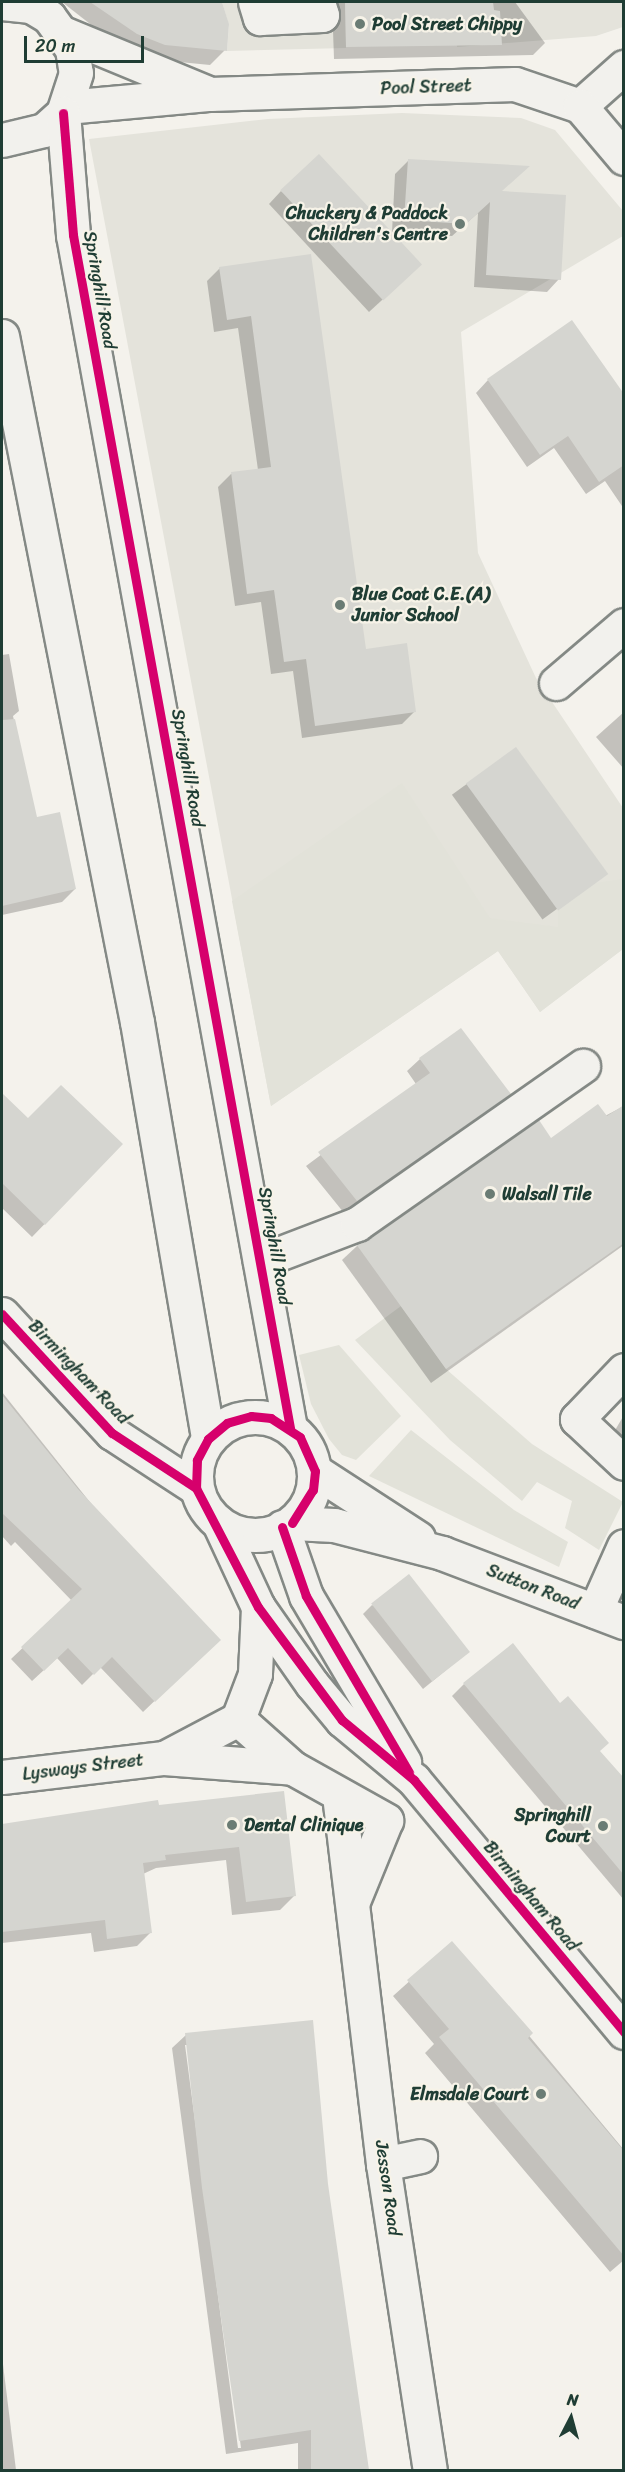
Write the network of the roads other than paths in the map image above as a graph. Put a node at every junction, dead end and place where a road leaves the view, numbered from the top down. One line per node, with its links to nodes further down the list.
1 (255, 2): 2 (street)
2 (318, 2)
3 (20, 4): 4 (street, Pool Street)
4 (65, 34): 6 (street, Pool Street); 8 (street)
5 (624, 67): 7 (street)
6 (210, 94): 7 (street, Pool Street); 8 (street, Pool Street)
7 (580, 106): 10 (street)
8 (64, 110): 9 (street); 15 (street, Springhill Road)
9 (2, 140)
10 (624, 158)
11 (2, 336): 19 (street)
12 (624, 625): 13 (street)
13 (556, 683)
14 (583, 1066): 15 (street)
15 (260, 1261): 18 (street, Springhill Road)
16 (2, 1314): 22 (street, Birmingham Road)
17 (624, 1370): 20 (street)
18 (290, 1428): 19 (street); 21 (street)
19 (208, 1439): 22 (street)
20 (624, 1463)
21 (315, 1472): 24 (street); 26 (street, Sutton Road)
22 (196, 1488): 23 (street)
23 (219, 1523): 24 (street); 27 (street, Birmingham Road)
24 (287, 1525): 26 (street, Sutton Road); 33 (street, Birmingham Road)
25 (624, 1546): 28 (street)
26 (442, 1553): 28 (street, Sutton Road)
27 (258, 1607): 29 (street); 33 (street, Birmingham Road)
28 (609, 1617)
29 (238, 1719): 30 (street, Lysways Street); 31 (street, Lysways Street)
30 (164, 1758): 31 (street, Lysways Street); 32 (street, Lysways Street)
31 (293, 1768): 34 (street, Lysways Street)
32 (2, 1777)
33 (414, 1780): 35 (street); 37 (street, Birmingham Road)
34 (339, 1795): 35 (street, Lysways Street); 36 (street, Jesson Road)
35 (386, 1820): 36 (street, Jesson Road)
36 (352, 1904): 39 (street, Jesson Road)
37 (624, 2032)
38 (420, 2156): 39 (street)
39 (383, 2164): 40 (street, Jesson Road)
40 (430, 2470)

